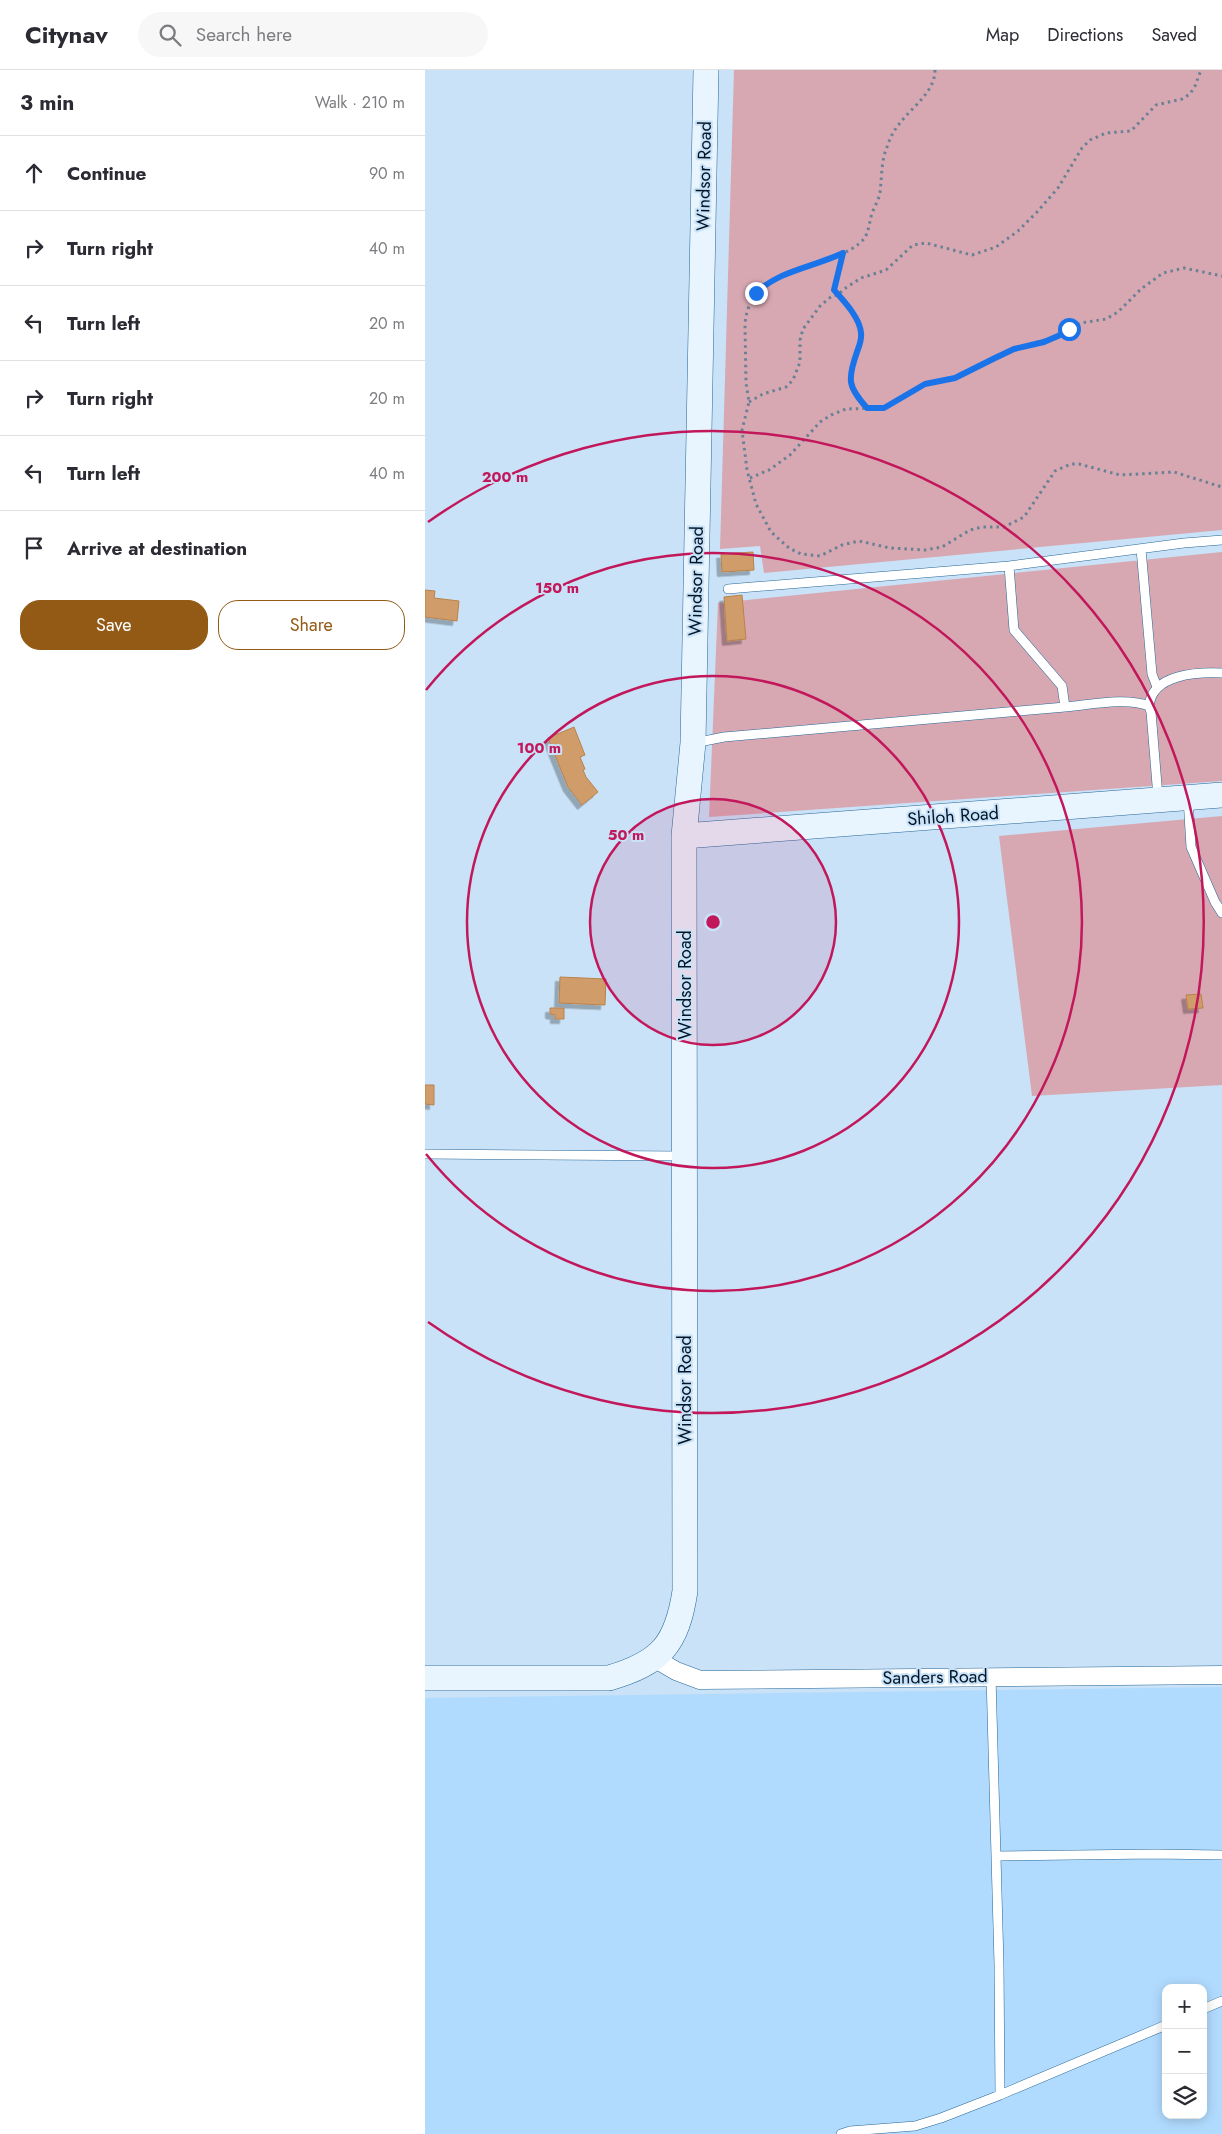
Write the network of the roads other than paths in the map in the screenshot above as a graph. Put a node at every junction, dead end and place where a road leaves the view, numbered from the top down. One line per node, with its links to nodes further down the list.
1 (706, 70): 10 (main road, Windsor Road)
2 (1222, 540): 3 (lane)
3 (1141, 549): 4 (lane); 7 (lane)
4 (1009, 566): 5 (lane); 9 (lane)
5 (728, 589)
6 (1222, 673): 7 (lane)
7 (1157, 687): 8 (lane)
8 (1149, 706): 9 (lane); 13 (lane)
9 (1065, 707): 10 (lane)
10 (693, 743): 14 (main road, Windsor Road)
11 (1222, 795): 12 (main road, Shiloh Road)
12 (1188, 798): 13 (main road, Shiloh Road); 15 (lane)
13 (1158, 800): 14 (main road, Shiloh Road)
14 (684, 836): 17 (main road, Windsor Road)
15 (1222, 914)
16 (425, 1154): 17 (lane)
17 (685, 1156): 18 (main road, Windsor Road)
18 (654, 1658): 20 (street, Sanders Road); 21 (main road, Windsor Road)
19 (1222, 1675): 20 (street, Sanders Road)
20 (991, 1676): 22 (lane)
21 (425, 1678)
22 (996, 1856): 23 (lane); 27 (lane)
23 (1222, 1856)
24 (1222, 2001): 25 (lane)
25 (1207, 2007)
26 (1162, 2027): 27 (lane)
27 (1000, 2095): 28 (lane)
28 (841, 2134)

